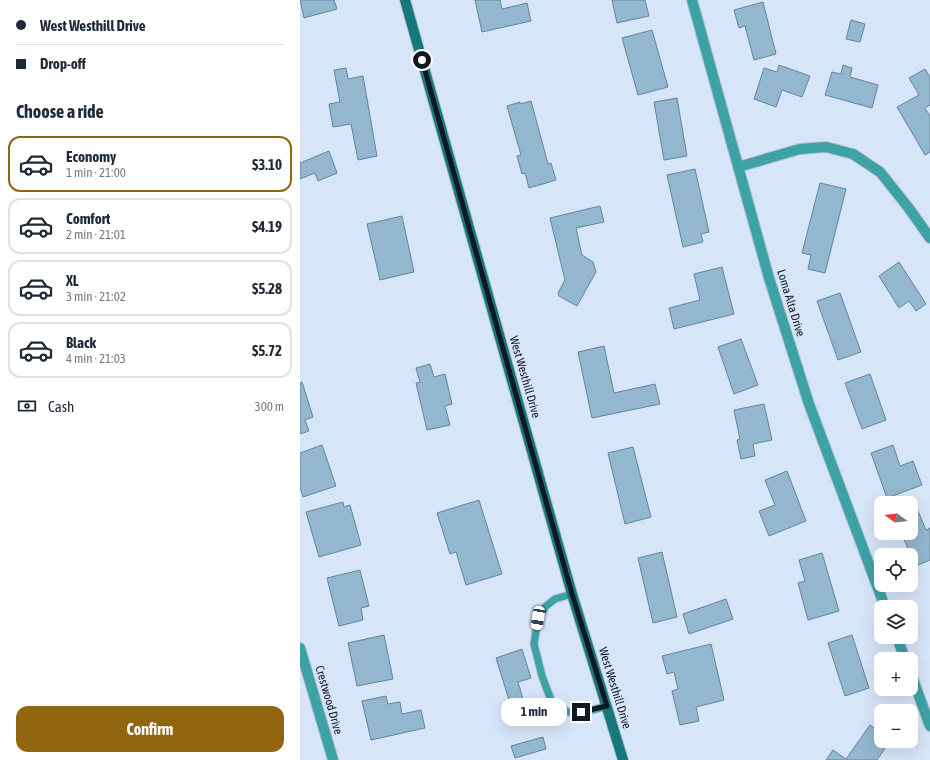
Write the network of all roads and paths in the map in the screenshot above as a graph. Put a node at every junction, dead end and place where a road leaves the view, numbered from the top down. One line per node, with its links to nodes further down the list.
1 (405, 0): 5 (street, West Westhill Drive)
2 (692, 0): 3 (street, Loma Alta Drive)
3 (738, 167): 4 (street); 6 (street, Loma Alta Drive)
4 (930, 238)
5 (572, 594): 9 (street, West Westhill Drive); 9 (lane)
6 (882, 600)
7 (300, 648): 11 (street, Crestwood Drive)
8 (918, 693): 10 (street)
9 (607, 706): 12 (street, West Westhill Drive)
10 (930, 726)
11 (333, 760)
12 (623, 760)

